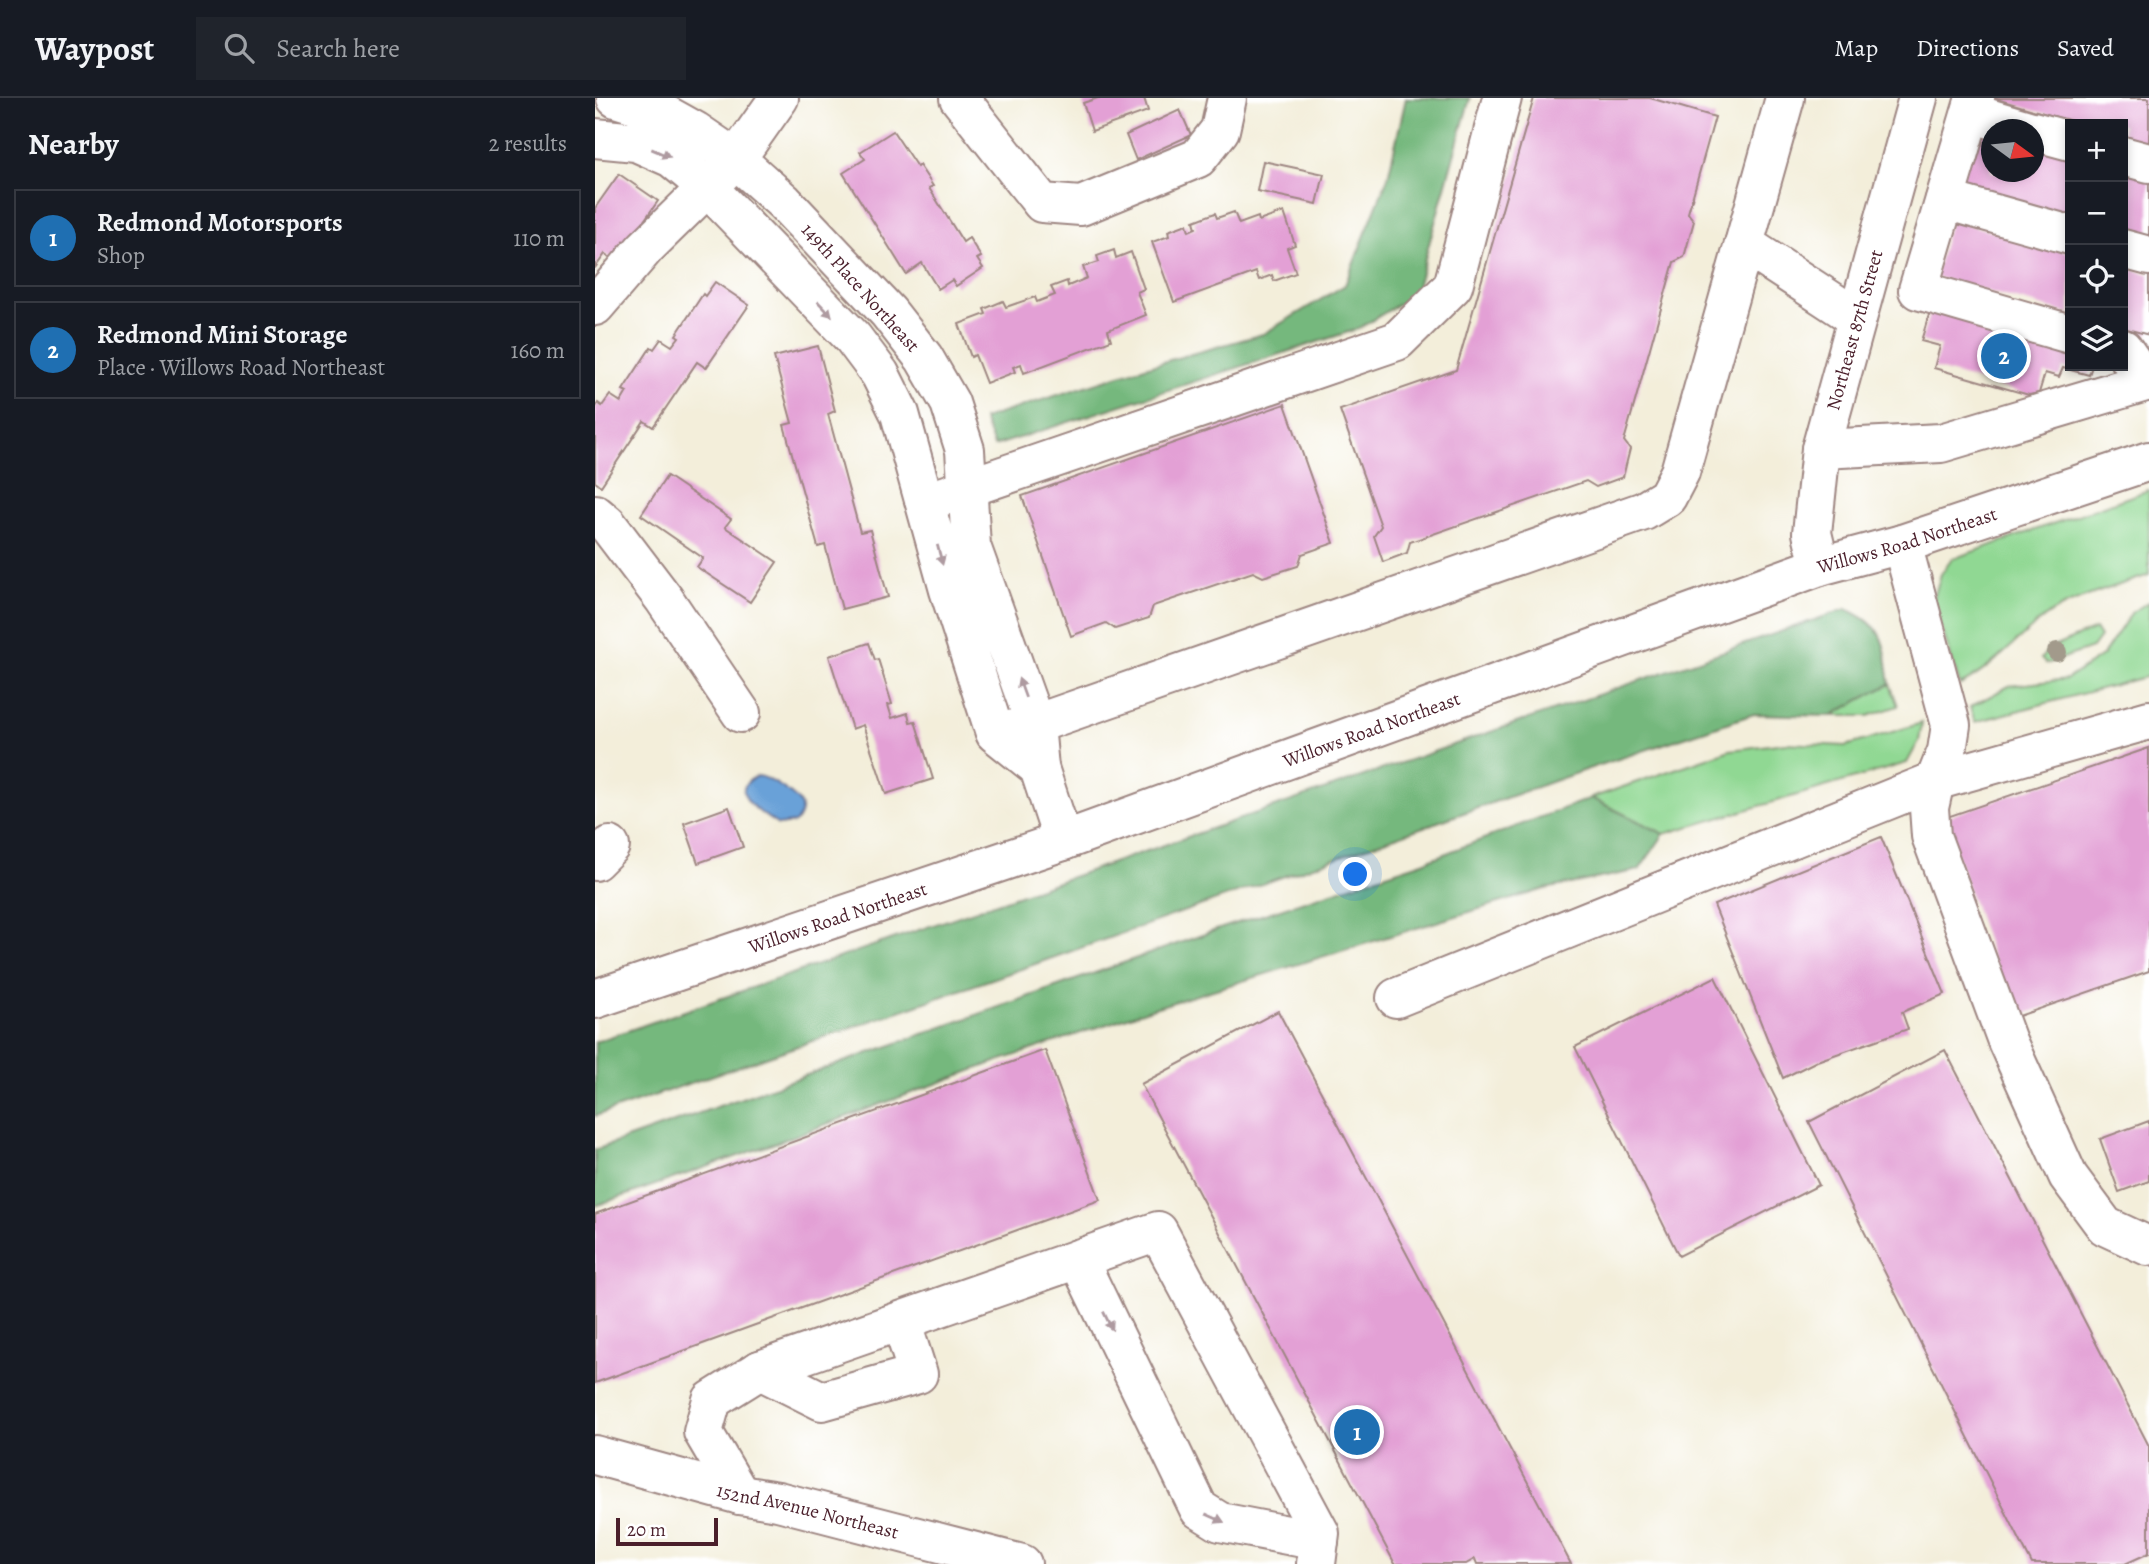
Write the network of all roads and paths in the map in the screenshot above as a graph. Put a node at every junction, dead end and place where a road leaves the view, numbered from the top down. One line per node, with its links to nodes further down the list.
1 (616, 98): 14 (street, 149th Place Northeast)
2 (779, 98): 14 (street)
3 (959, 98): 4 (street)
4 (1227, 98)
5 (1502, 98): 29 (street)
6 (1785, 98): 19 (street)
7 (1918, 98): 23 (street, Northeast 87th Street)
8 (1973, 106): 9 (street); 17 (street)
9 (2003, 119)
10 (2044, 134): 12 (street)
11 (595, 138): 16 (street, 149th Place Northeast, one-way to 16)
12 (2065, 140)
13 (2128, 157): 15 (street)
14 (736, 159): 16 (street); 29 (street, 149th Place Northeast)
15 (2149, 163)
16 (708, 188): 22 (street); 30 (street, 149th Place Northeast, one-way to 30)
17 (1945, 200): 18 (street); 24 (street)
18 (2065, 234)
19 (1744, 244): 23 (street); 36 (street)
20 (2128, 250): 21 (street)
21 (2149, 256)
22 (595, 306)
23 (1857, 318): 27 (street, Northeast 87th Street)
24 (2065, 333)
25 (2128, 355): 26 (street)
26 (2148, 381): 27 (street)
27 (1821, 449): 33 (street, Northeast 87th Street)
28 (2149, 461): 32 (street, Willows Road Northeast)
29 (967, 488): 30 (street); 36 (street, 149th Place Northeast, one-way to 29)
30 (926, 502): 37 (street, 149th Place Northeast, one-way to 37)
31 (595, 514): 34 (street)
32 (1902, 544): 33 (street, Willows Road Northeast); 39 (street)
33 (1820, 566): 40 (street, Willows Road Northeast)
34 (741, 713)
35 (2149, 720): 39 (street)
36 (1035, 724): 37 (street); 38 (street, 149th Place Northeast)
37 (995, 733): 38 (street)
38 (1039, 768): 40 (street, 149th Place Northeast)
39 (1935, 781): 41 (street); 43 (street)
40 (1063, 841): 42 (street, Willows Road Northeast)
41 (1396, 998)
42 (595, 999)
43 (2149, 1246)
44 (1078, 1259): 45 (street); 49 (street, one-way to 49); 49 (street)
45 (901, 1321): 46 (street); 46 (street)
46 (760, 1370): 48 (street)
47 (595, 1455): 48 (street, 152nd Avenue Northeast)
48 (740, 1495): 50 (street, 152nd Avenue Northeast)
49 (1317, 1553)
50 (1022, 1564)

